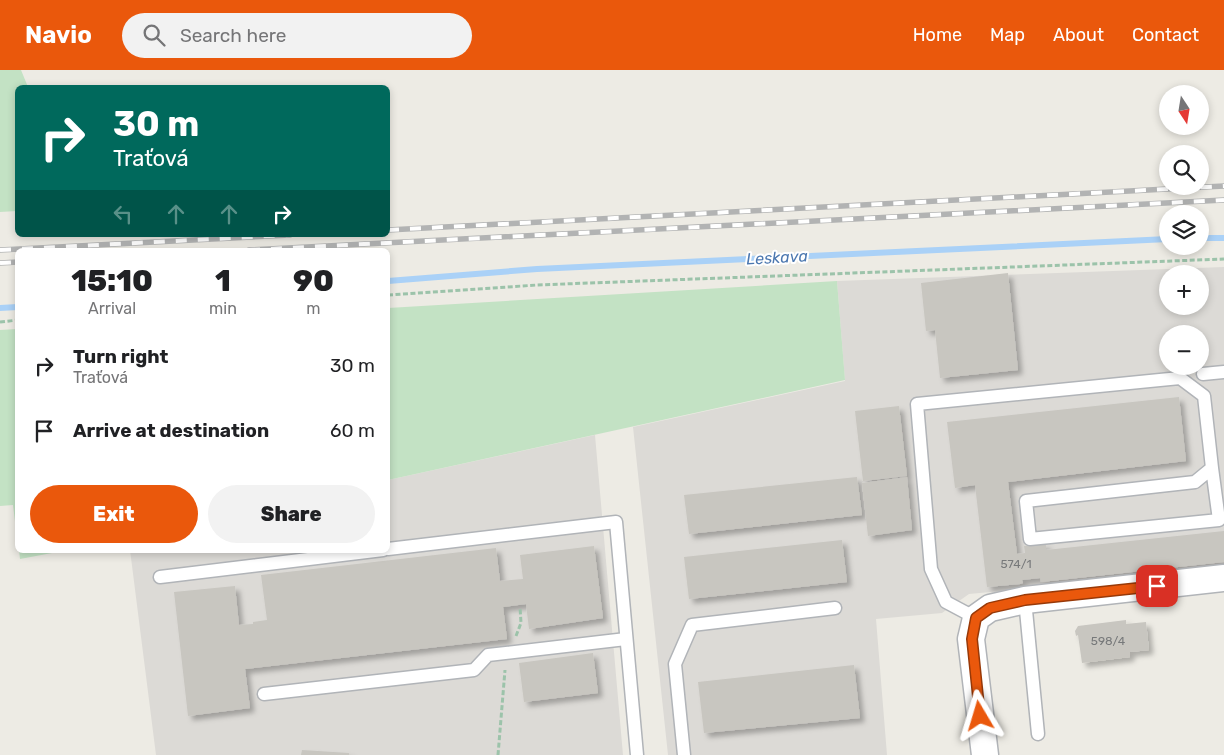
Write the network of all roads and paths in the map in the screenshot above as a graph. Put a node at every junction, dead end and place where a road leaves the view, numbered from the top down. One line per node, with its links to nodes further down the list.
1 (1224, 259): 2 (path)
2 (390, 295)
3 (15, 320): 4 (path)
4 (0, 322)
5 (1224, 372): 6 (lane)
6 (1209, 374)
7 (1212, 468): 7 (lane); 15 (lane)
8 (390, 550): 16 (lane)
9 (358, 553): 10 (lane)
10 (160, 577)
11 (1224, 578): 12 (street)
12 (1025, 600): 15 (street); 19 (lane)
13 (520, 607): 17 (path)
14 (835, 608): 22 (lane)
15 (976, 618): 23 (street)
16 (626, 639): 17 (lane); 21 (lane)
17 (510, 652): 18 (lane); 20 (path)
18 (264, 694)
19 (1038, 734)
20 (498, 755)
21 (637, 755)
22 (684, 755)
23 (985, 755)

